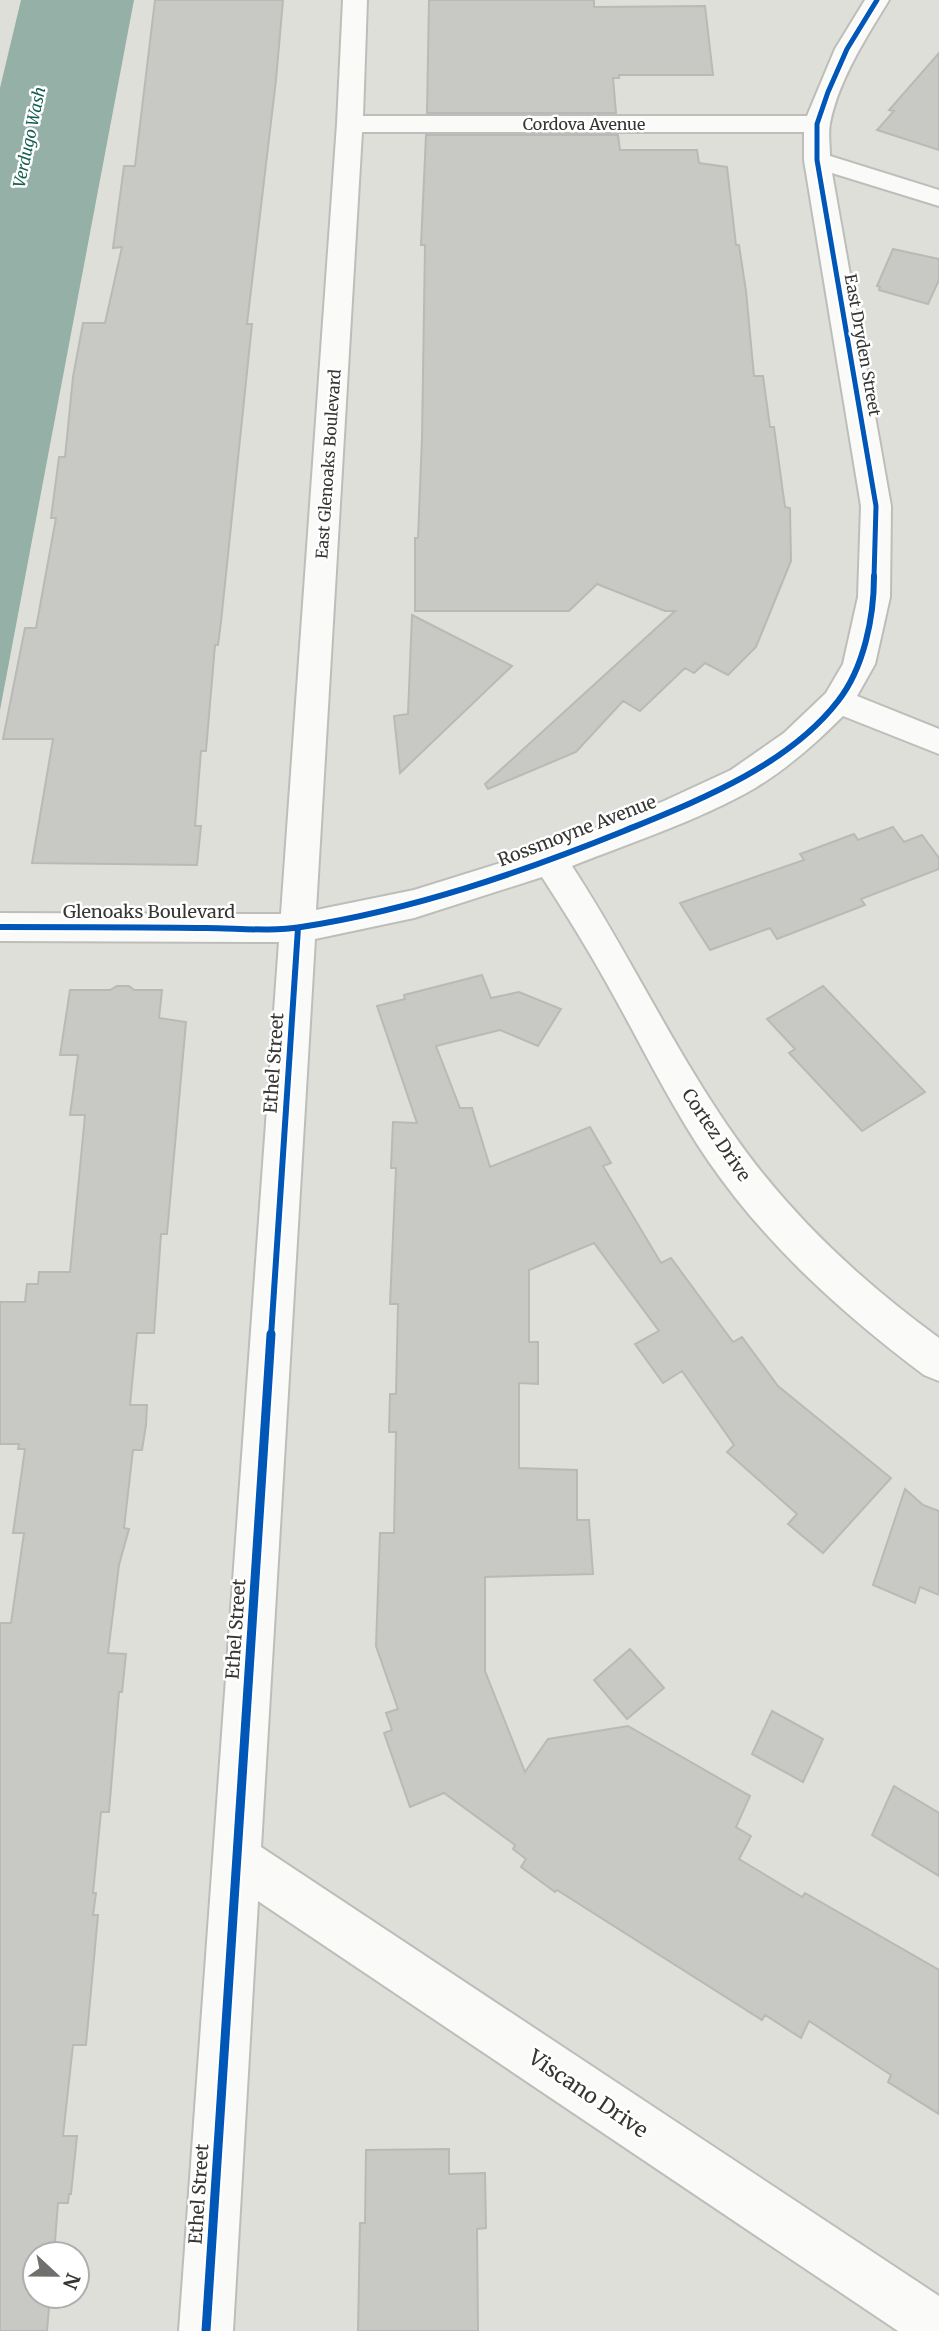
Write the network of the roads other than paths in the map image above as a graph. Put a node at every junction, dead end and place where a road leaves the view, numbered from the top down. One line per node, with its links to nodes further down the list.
1 (355, 0): 3 (street, East Glenoaks Boulevard)
2 (877, 0): 4 (street, East Dryden Street)
3 (351, 124): 4 (street, Cordova Avenue); 11 (street, East Glenoaks Boulevard)
4 (817, 124): 5 (street, East Dryden Street)
5 (817, 160): 6 (street); 7 (street, East Dryden Street)
6 (939, 198)
7 (838, 701): 8 (street); 9 (street, Rossmoyne Avenue)
8 (939, 742)
9 (550, 861): 11 (street, Rossmoyne Avenue); 12 (street, Cortez Drive)
10 (0, 927): 11 (street, Glenoaks Boulevard)
11 (299, 928): 13 (street, Ethel Street)
12 (939, 1362)
13 (238, 1859): 14 (street, Viscano Drive); 15 (street, Ethel Street)
14 (939, 2327)
15 (206, 2331)

